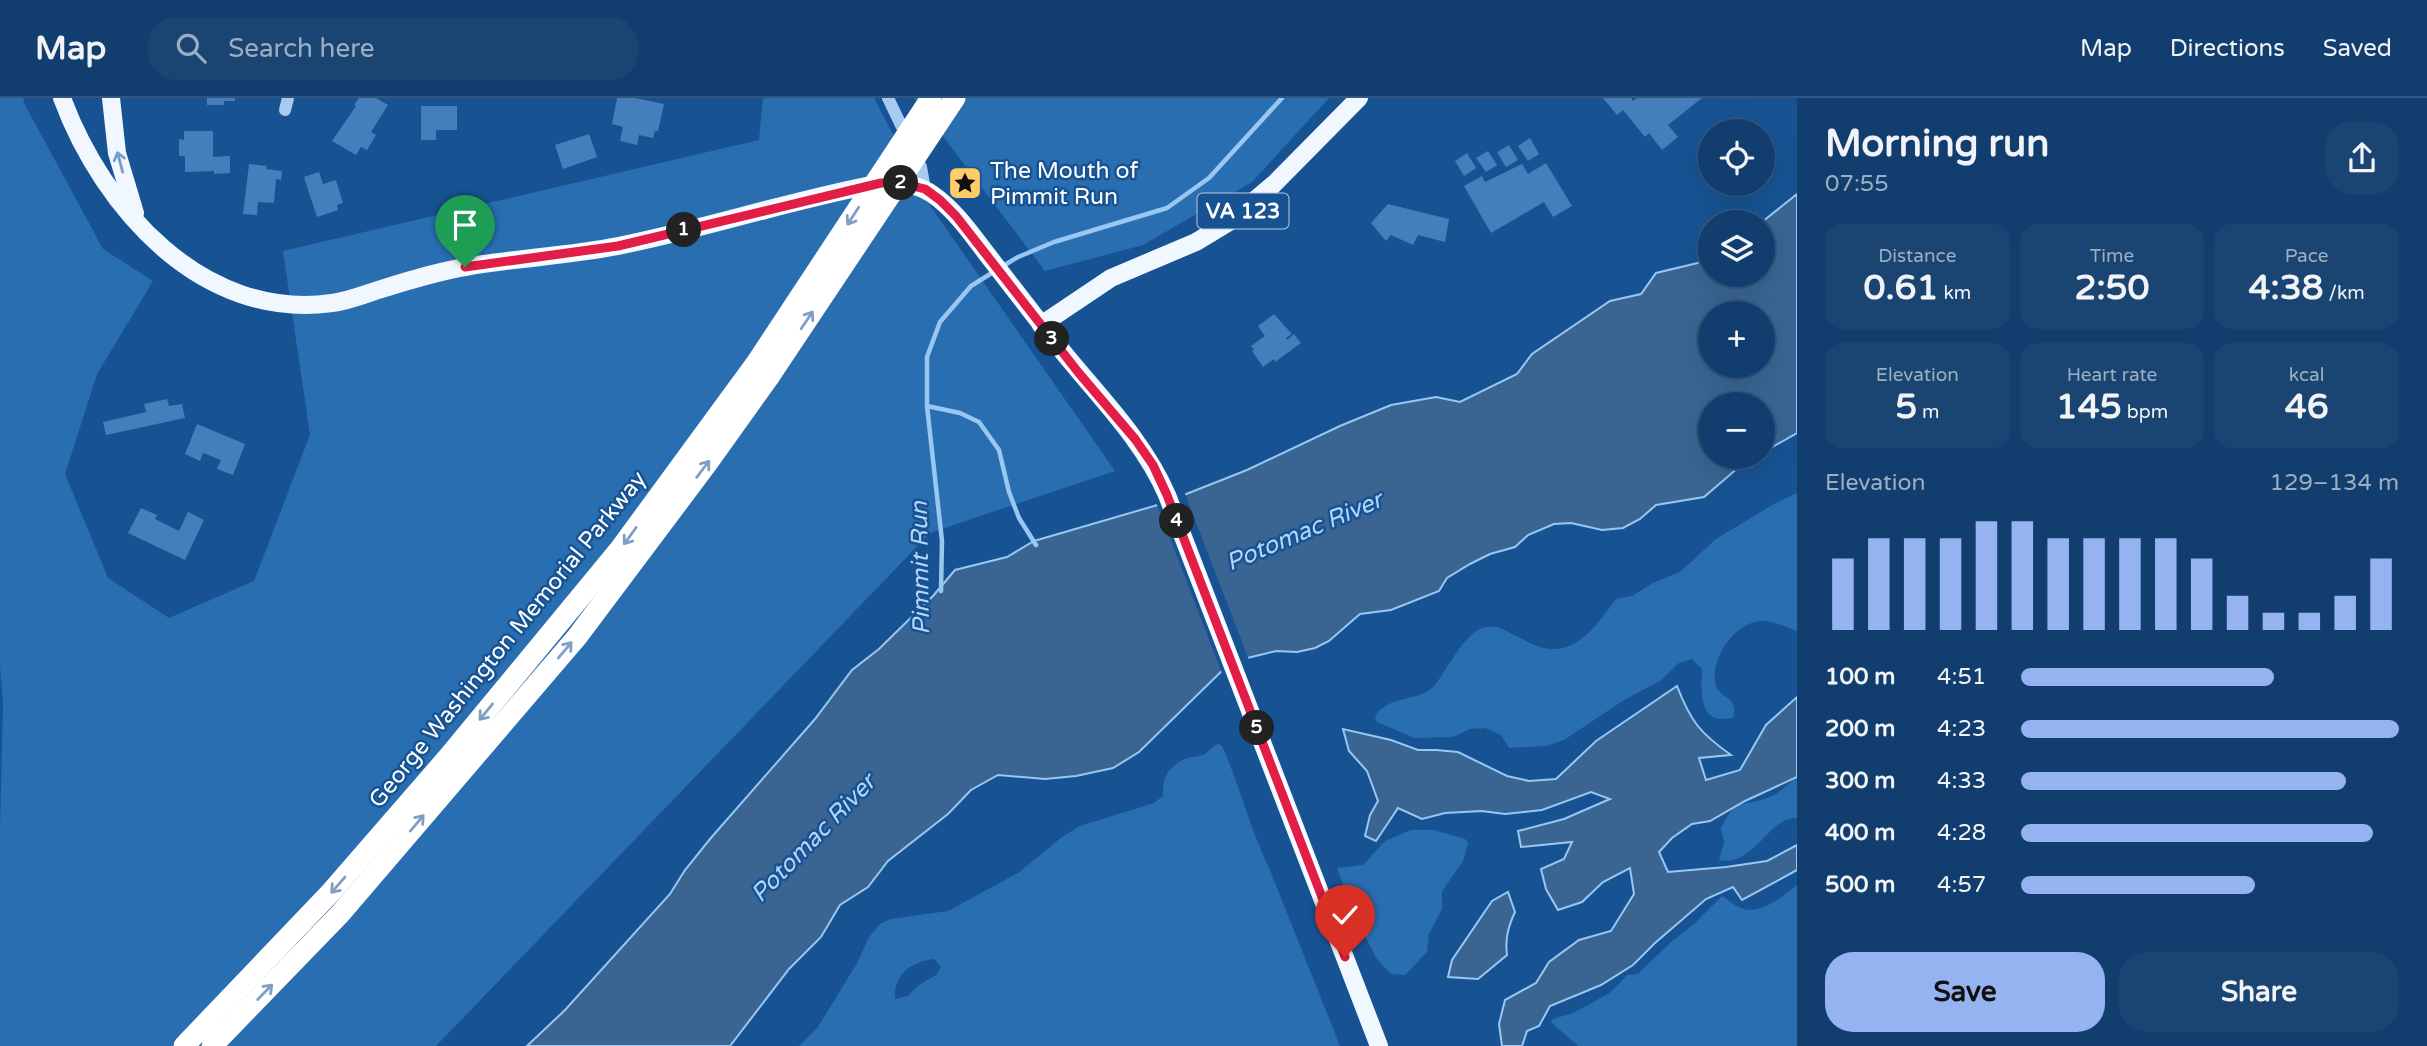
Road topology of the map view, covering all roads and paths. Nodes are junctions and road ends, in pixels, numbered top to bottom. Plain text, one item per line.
1 (62, 98) edge
2 (111, 98) edge
3 (888, 98) edge
4 (931, 98) edge
5 (955, 98) edge
6 (1359, 98) edge
7 (925, 189) junction
8 (138, 223) junction
9 (1041, 325) junction
10 (763, 369) junction
11 (211, 1037) edge
12 (184, 1046) edge
13 (1379, 1046) edge

1 - 8 main road
8 -> 2 main road
3 - 7 street
4 -> 10 highway, George Washington Memorial Parkway, bridge
10 -> 5 highway, George Washington Memorial Parkway, bridge
6 - 9 main road, VA 123
7 - 8 main road
7 - 9 main road
9 - 13 main road
10 - 11 highway, George Washington Memorial Parkway
11 - 12 highway, George Washington Memorial Parkway

